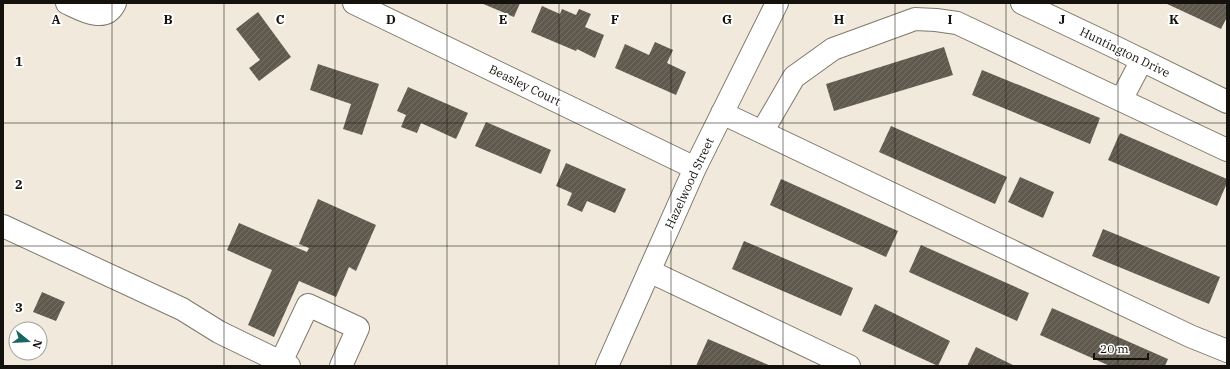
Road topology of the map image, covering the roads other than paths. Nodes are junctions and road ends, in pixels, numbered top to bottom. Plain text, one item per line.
1 (66, 3) edge
2 (115, 3) edge
3 (354, 3) edge
4 (777, 3) edge
5 (1022, 3) edge
6 (1142, 60) junction
7 (1121, 100) junction
8 (1227, 102) edge
9 (722, 113) junction
10 (762, 132) junction
11 (1227, 150) edge
12 (695, 168) junction
13 (3, 226) edge
14 (649, 271) junction
15 (1227, 351) edge
16 (285, 364) edge
17 (341, 366) edge
18 (607, 366) edge
19 (849, 366) edge

1 - 2 street
3 - 12 street, Beasley Court
4 - 9 street, Hazelwood Street
5 - 6 street, Huntington Drive
6 - 7 street
6 - 8 street, Huntington Drive
7 - 10 street
7 - 11 street
9 - 10 street
9 - 12 street, Hazelwood Street
10 - 15 street
12 - 14 street, Hazelwood Street
13 - 16 street
14 - 18 street, Hazelwood Street
14 - 19 street
16 - 17 street

